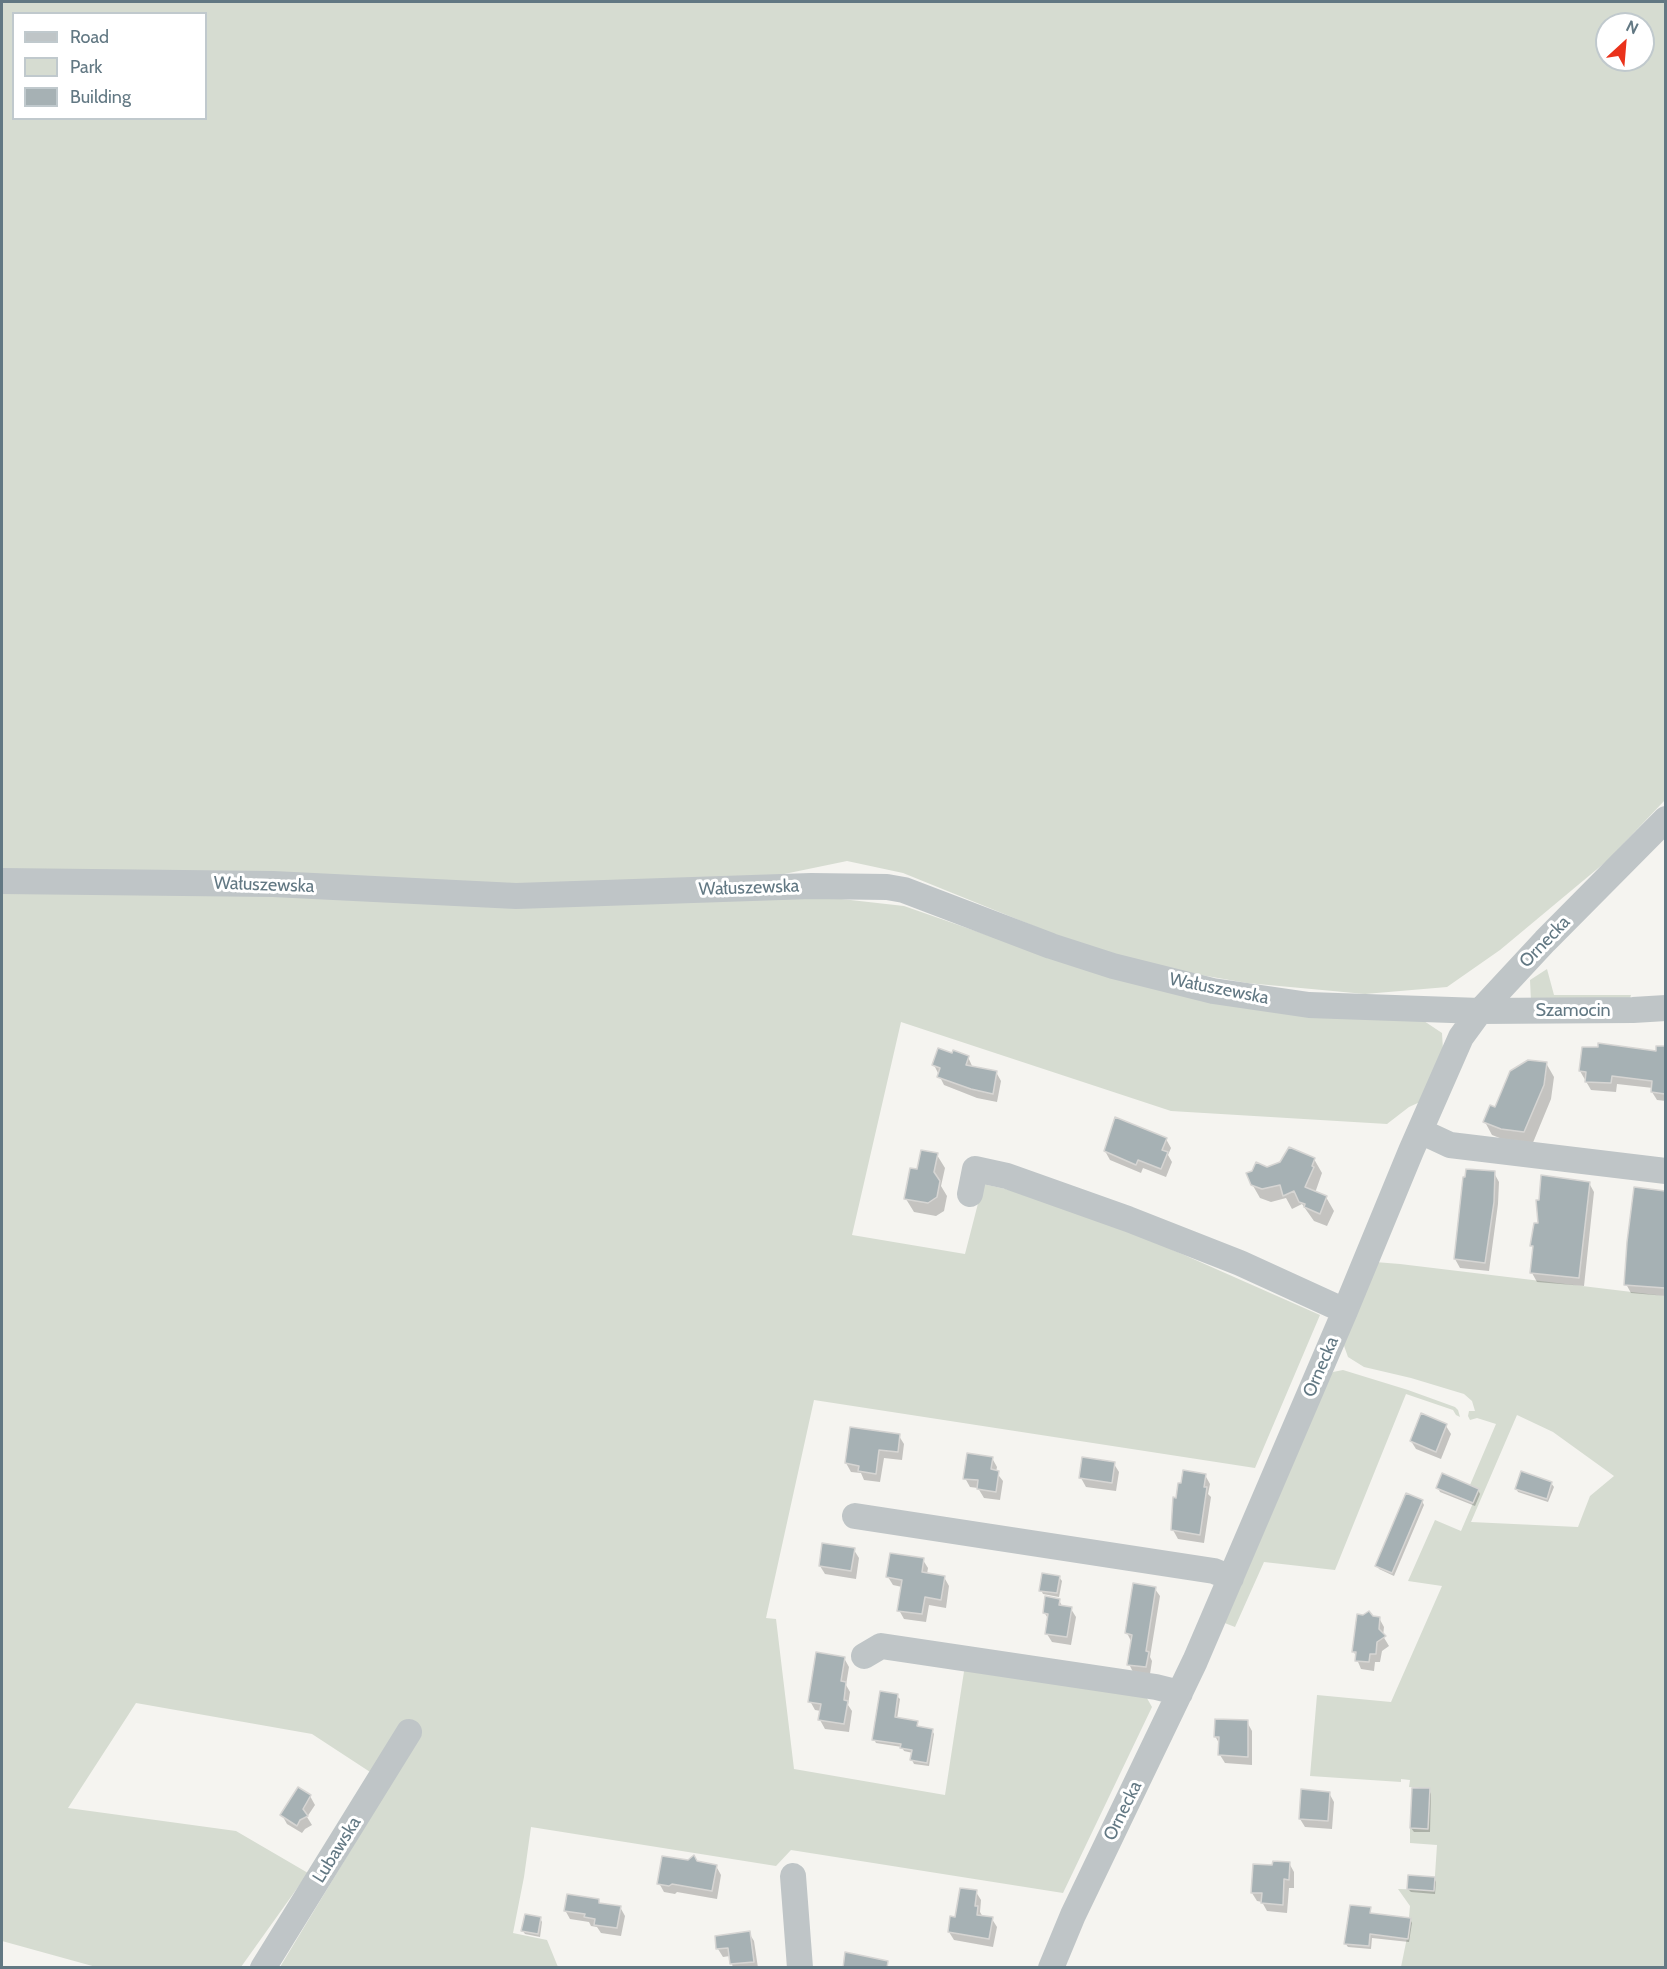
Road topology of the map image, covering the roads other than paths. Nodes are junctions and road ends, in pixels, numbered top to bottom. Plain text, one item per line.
1 (1665, 819) edge
2 (2, 881) edge
3 (1665, 1008) edge
4 (1480, 1011) junction
5 (1420, 1131) junction
6 (1665, 1171) edge
7 (970, 1194) dead end
8 (1345, 1311) junction
9 (855, 1516) dead end
10 (1230, 1578) junction
11 (864, 1656) dead end
12 (1180, 1692) junction
13 (410, 1732) dead end
14 (793, 1876) dead end
15 (263, 1968) edge
16 (800, 1968) edge
17 (1051, 1968) edge

1 - 4 street, Ornecka
2 - 4 street, Wałuszewska
3 - 4 street, Szamocin
4 - 5 street, Ornecka
5 - 6 street
5 - 8 street, Ornecka
7 - 8 street
8 - 10 street, Ornecka
9 - 10 street
10 - 12 street, Ornecka
11 - 12 street
12 - 17 street, Ornecka
13 - 15 street, Lubawska
14 - 16 street

